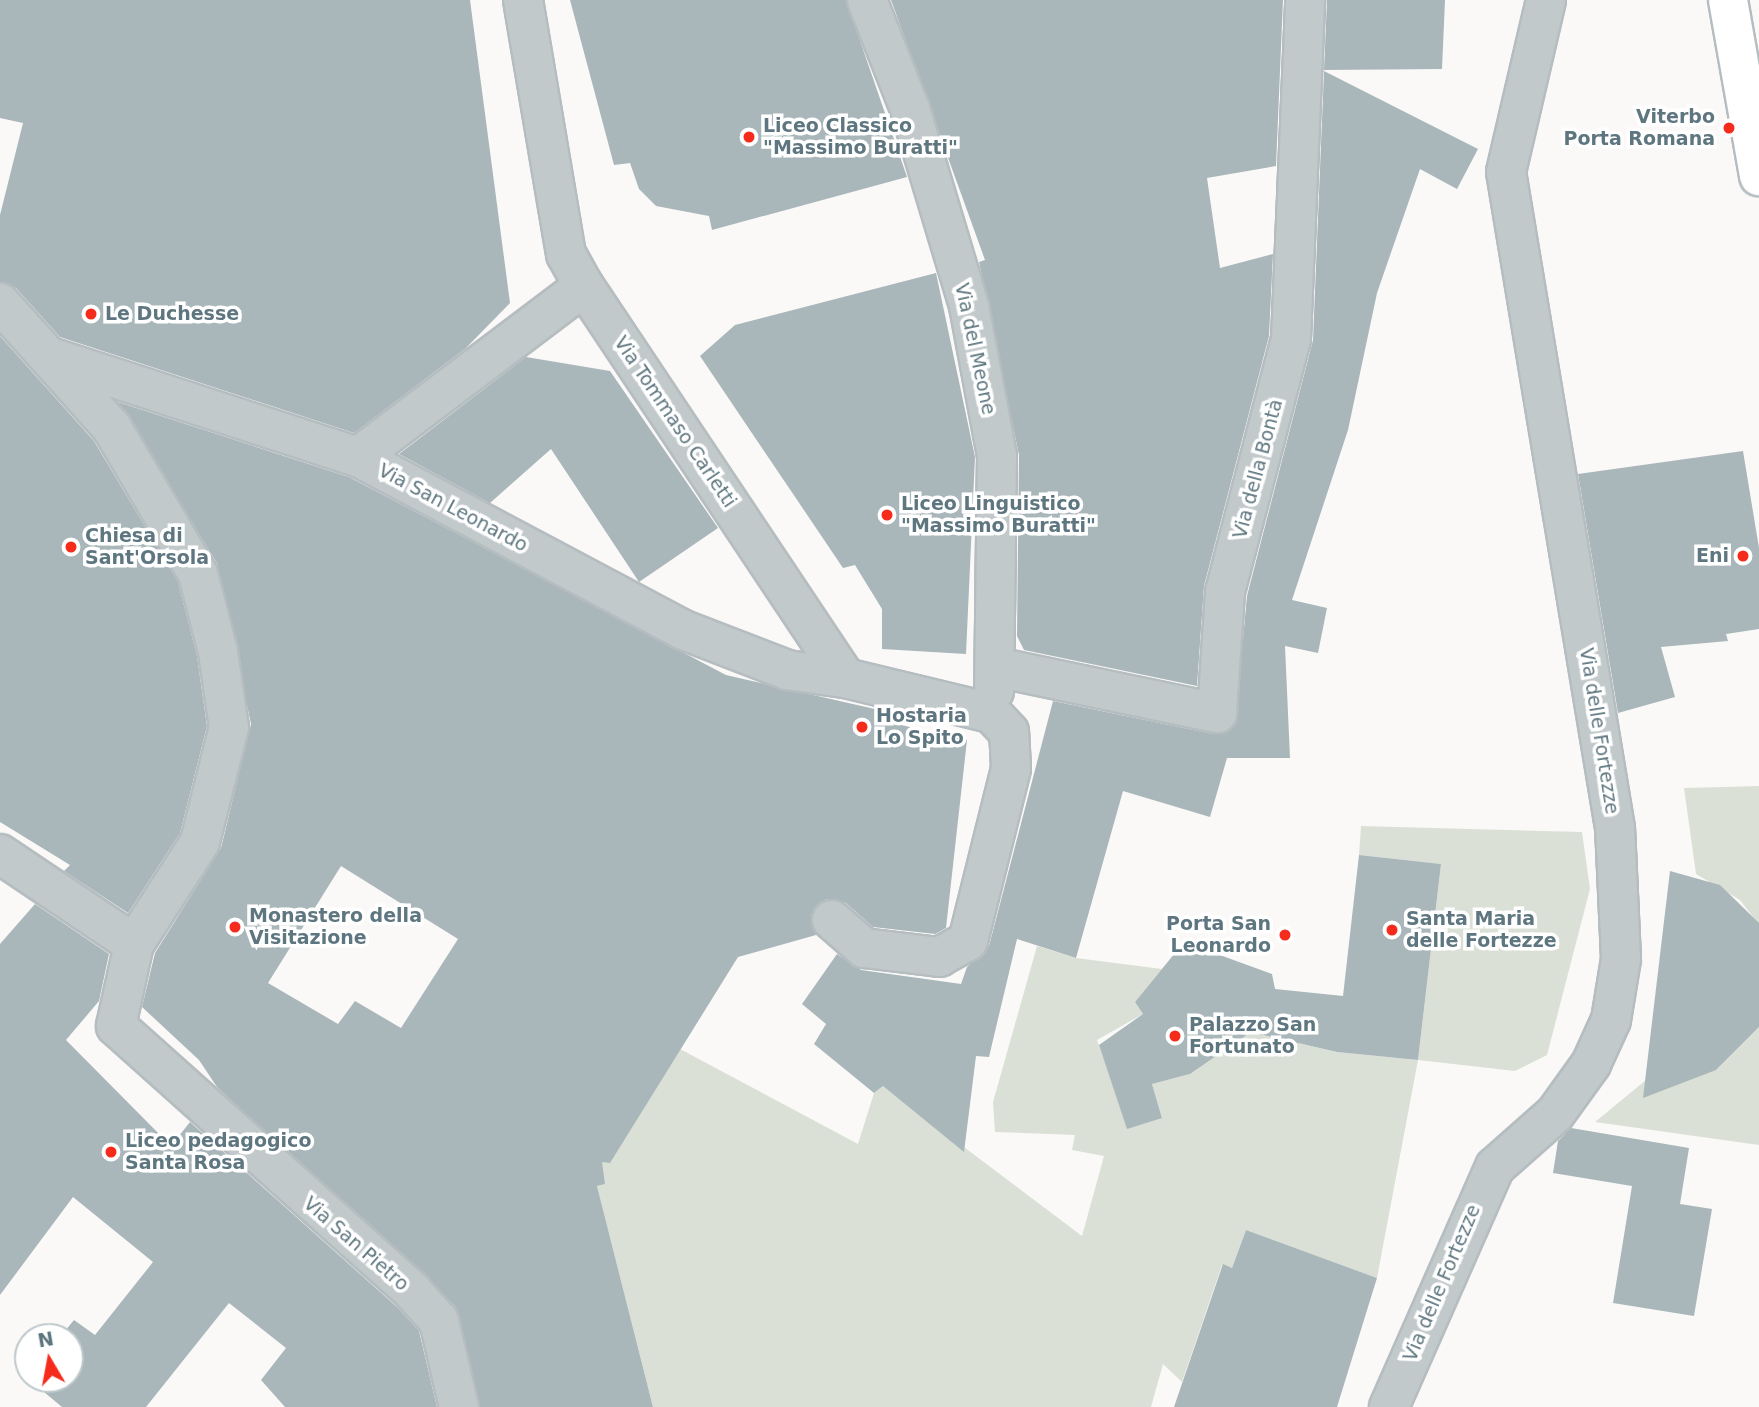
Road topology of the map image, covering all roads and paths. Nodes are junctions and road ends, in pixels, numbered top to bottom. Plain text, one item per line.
1 (523, 0) edge
2 (867, 0) edge
3 (1305, 0) edge
4 (1546, 0) edge
5 (1728, 0) edge
6 (1759, 176) edge
7 (584, 286) junction
8 (0, 303) edge
9 (52, 358) junction
10 (358, 457) junction
11 (996, 667) junction
12 (845, 678) junction
13 (991, 713) junction
14 (0, 854) edge
15 (832, 920) dead end
16 (134, 944) junction
17 (459, 1407) edge
18 (1389, 1407) edge

1 - 7 street, Via Tommaso Carletti
2 - 11 street, Via del Meone
3 - 11 street, Via della Bontà
4 - 18 street, Via delle Fortezze
5 - 6 main road
7 - 10 street
7 - 12 street, Via Tommaso Carletti
8 - 9 street, Via San Pietro
9 - 10 street, Via San Leonardo
9 - 16 street, Via San Pietro
10 - 12 street, Via San Leonardo
11 - 13 street, Via del Meone
12 - 13 street
13 - 15 street
14 - 16 street
16 - 17 street, Via San Pietro

